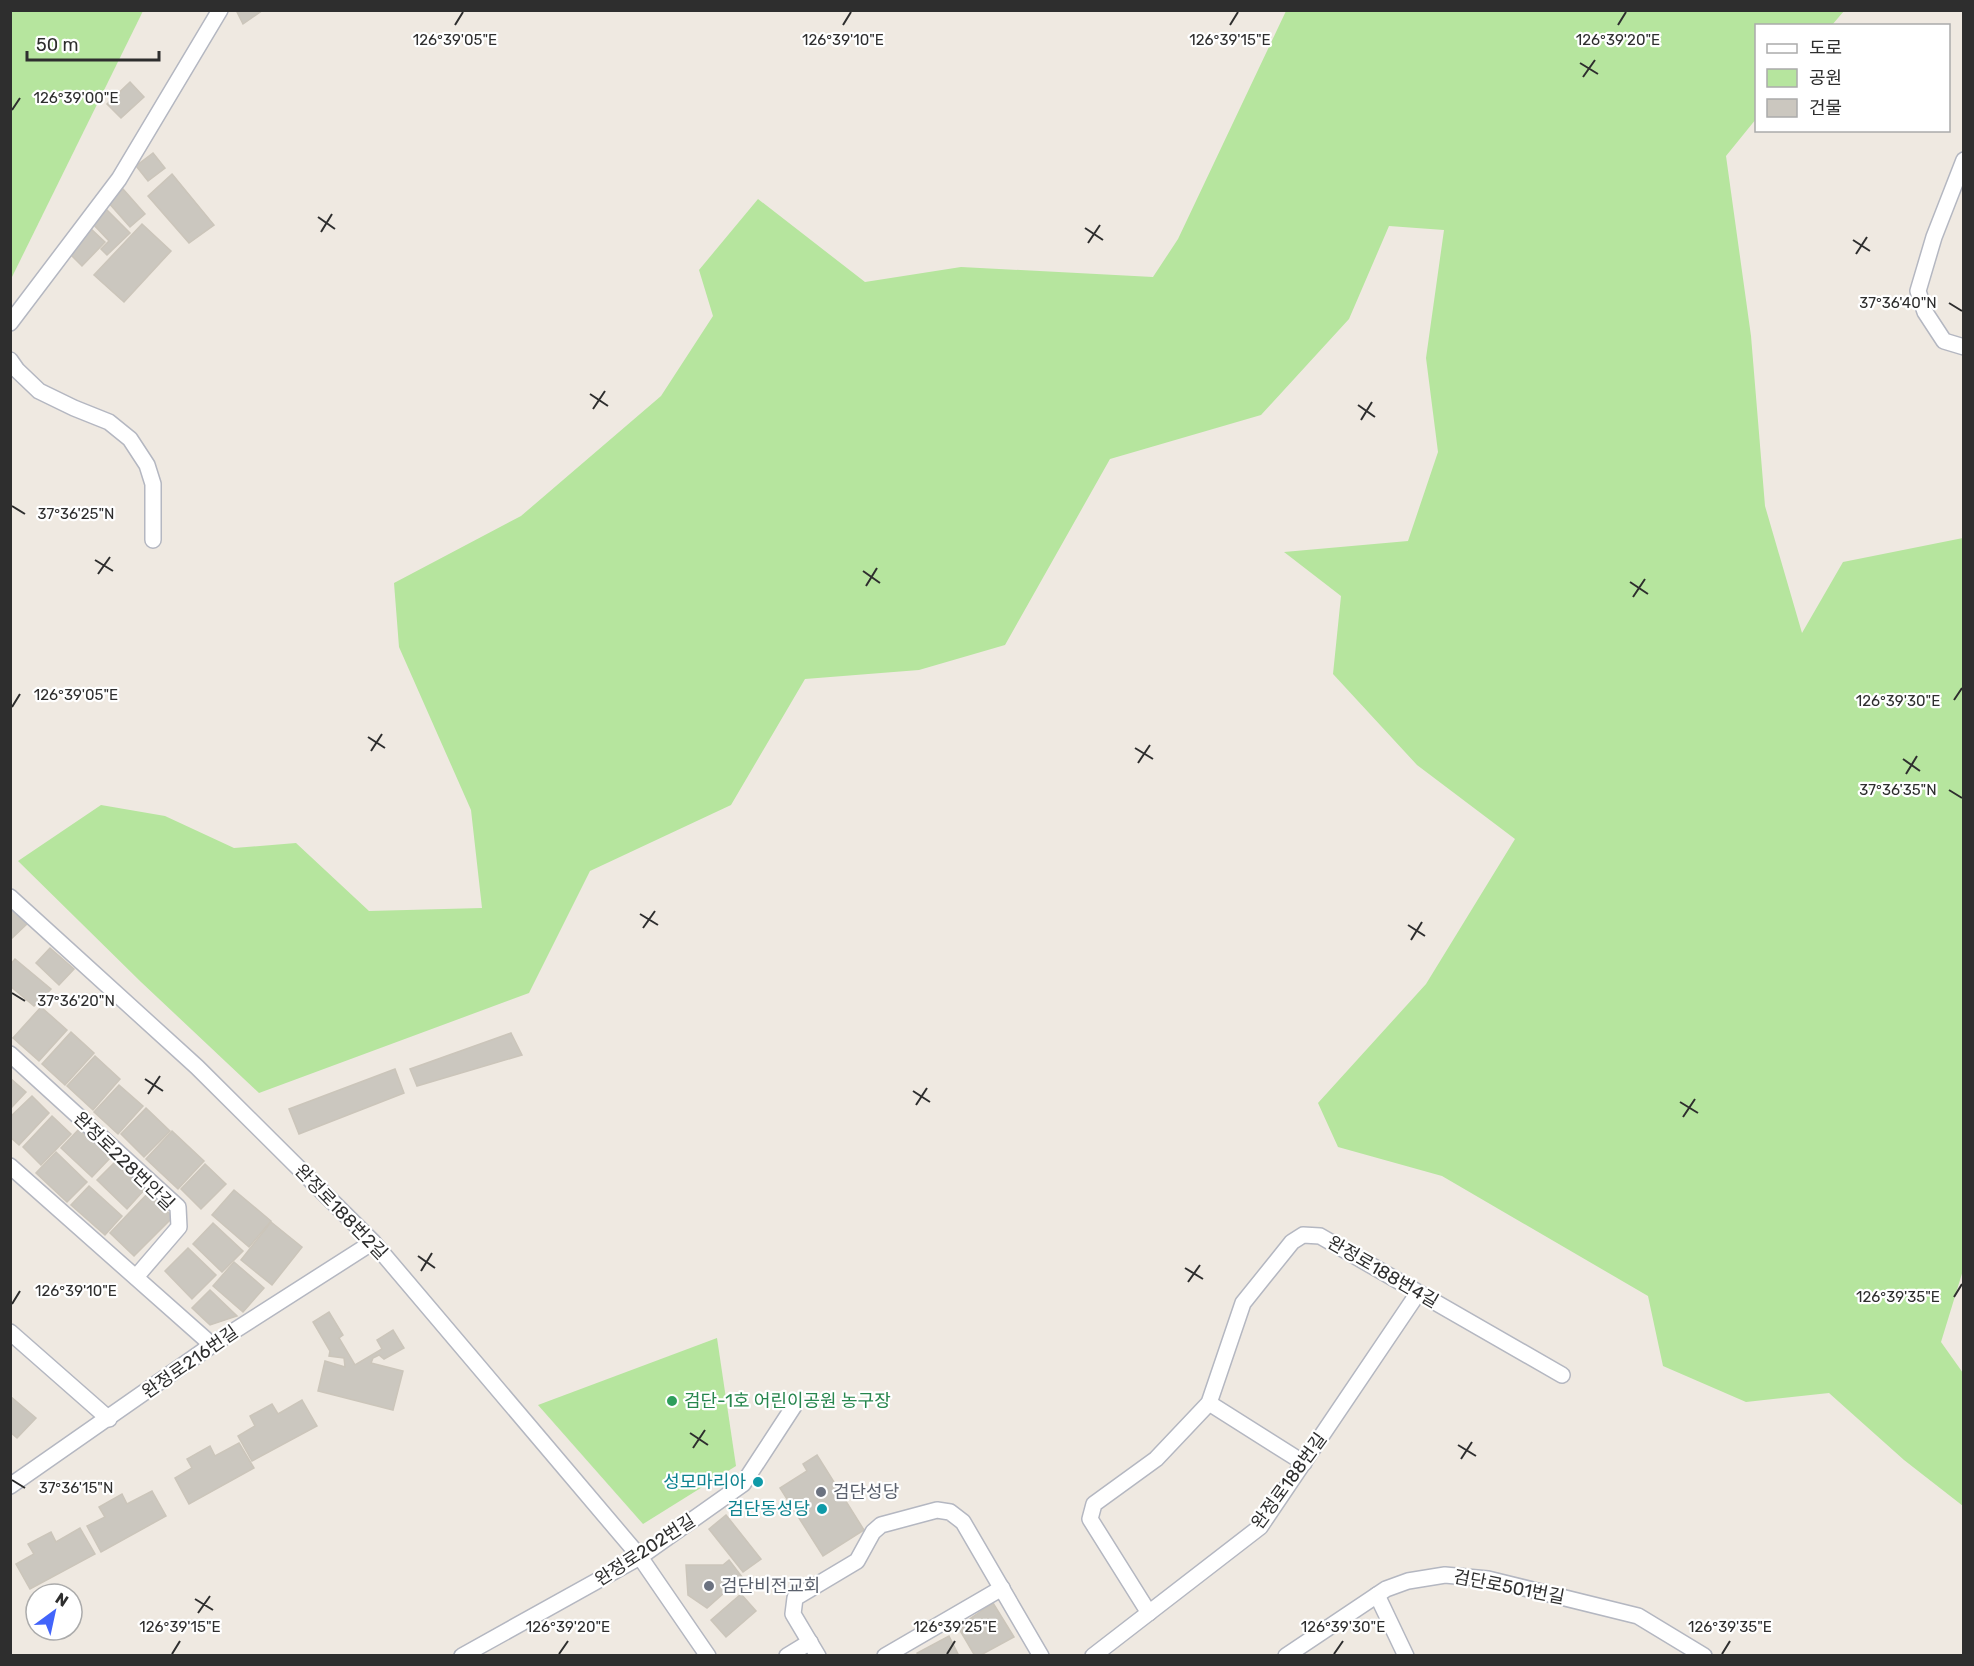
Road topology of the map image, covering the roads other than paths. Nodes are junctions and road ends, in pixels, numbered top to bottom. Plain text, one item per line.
1 (220, 10) edge
2 (1964, 160) edge
3 (10, 323) edge
4 (1964, 346) edge
5 (10, 360) edge
6 (153, 540) dead end
7 (10, 897) edge
8 (10, 1054) edge
9 (10, 1166) edge
10 (373, 1242) junction
11 (136, 1277) junction
12 (1419, 1293) junction
13 (10, 1332) edge
14 (212, 1345) junction
15 (1562, 1375) dead end
16 (1209, 1403) junction
17 (794, 1406) dead end
18 (109, 1419) junction
19 (1304, 1463) junction
20 (10, 1486) edge
21 (640, 1557) junction
22 (1002, 1588) junction
23 (1377, 1595) junction
24 (1149, 1613) junction
25 (814, 1649) edge
26 (462, 1656) edge
27 (708, 1656) edge
28 (787, 1656) edge
29 (885, 1656) edge
30 (1041, 1656) edge
31 (1093, 1656) edge
32 (1286, 1656) edge
33 (1406, 1656) edge
34 (1704, 1656) edge

1 - 3 street
2 - 4 street
5 - 6 street
7 - 10 street, 완정로188번2길
8 - 11 street, 완정로228번안길
9 - 11 street
10 - 14 street, 완정로216번길
10 - 21 street, 완정로188번2길
11 - 14 street
12 - 15 street, 완정로188번4길
12 - 16 street, 완정로188번4길
12 - 19 street, 완정로188번길
13 - 18 street
14 - 18 street, 완정로216번길
16 - 19 street
16 - 24 street, 완정로188번4길
17 - 21 street, 완정로202번길
18 - 20 street, 완정로216번길
19 - 24 street, 완정로188번길
21 - 26 street, 완정로202번길
21 - 27 street
22 - 25 street
22 - 29 street
22 - 30 street
23 - 32 street, 검단로501번길
23 - 33 street
23 - 34 street, 검단로501번길
24 - 31 street, 완정로188번길
25 - 28 street

